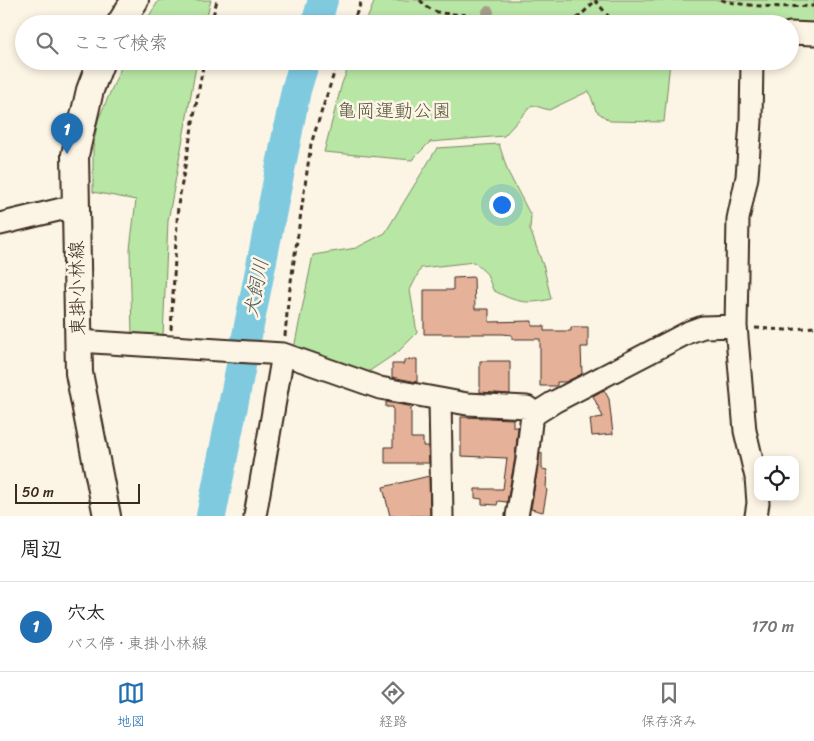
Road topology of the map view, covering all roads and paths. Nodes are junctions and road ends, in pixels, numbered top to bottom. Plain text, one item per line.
1 (135, 0) edge
2 (217, 0) edge
3 (362, 0) edge
4 (420, 0) edge
5 (722, 0) edge
6 (595, 1) edge
7 (814, 6) edge
8 (126, 15) edge
9 (213, 15) edge
10 (356, 15) edge
11 (455, 15) edge
12 (580, 15) edge
13 (608, 15) edge
14 (799, 33) edge
15 (814, 34) edge
16 (98, 70) edge
17 (202, 70) edge
18 (335, 70) edge
19 (752, 70) edge
20 (76, 208) junction
21 (0, 224) edge
22 (736, 326) junction
23 (814, 327) edge
24 (78, 341) junction
25 (175, 347) junction
26 (276, 353) junction
27 (440, 399) junction
28 (535, 414) junction
29 (107, 516) edge
30 (255, 516) edge
31 (442, 516) edge
32 (517, 516) edge
33 (756, 516) edge

1 - 8 main road
2 - 9 path
3 - 10 path
4 - 11 path
5 - 7 path
6 - 12 path
6 - 13 path
14 - 15 street
16 - 20 main road, 東掛小林線
17 - 25 path
18 - 26 path
19 - 22 street
20 - 21 street
20 - 24 main road, 東掛小林線
22 - 23 path
22 - 28 street
22 - 33 street
24 - 25 street
24 - 29 main road, 東掛小林線
25 - 26 street
26 - 27 street
26 - 30 street
27 - 28 street
27 - 31 street
28 - 32 street

